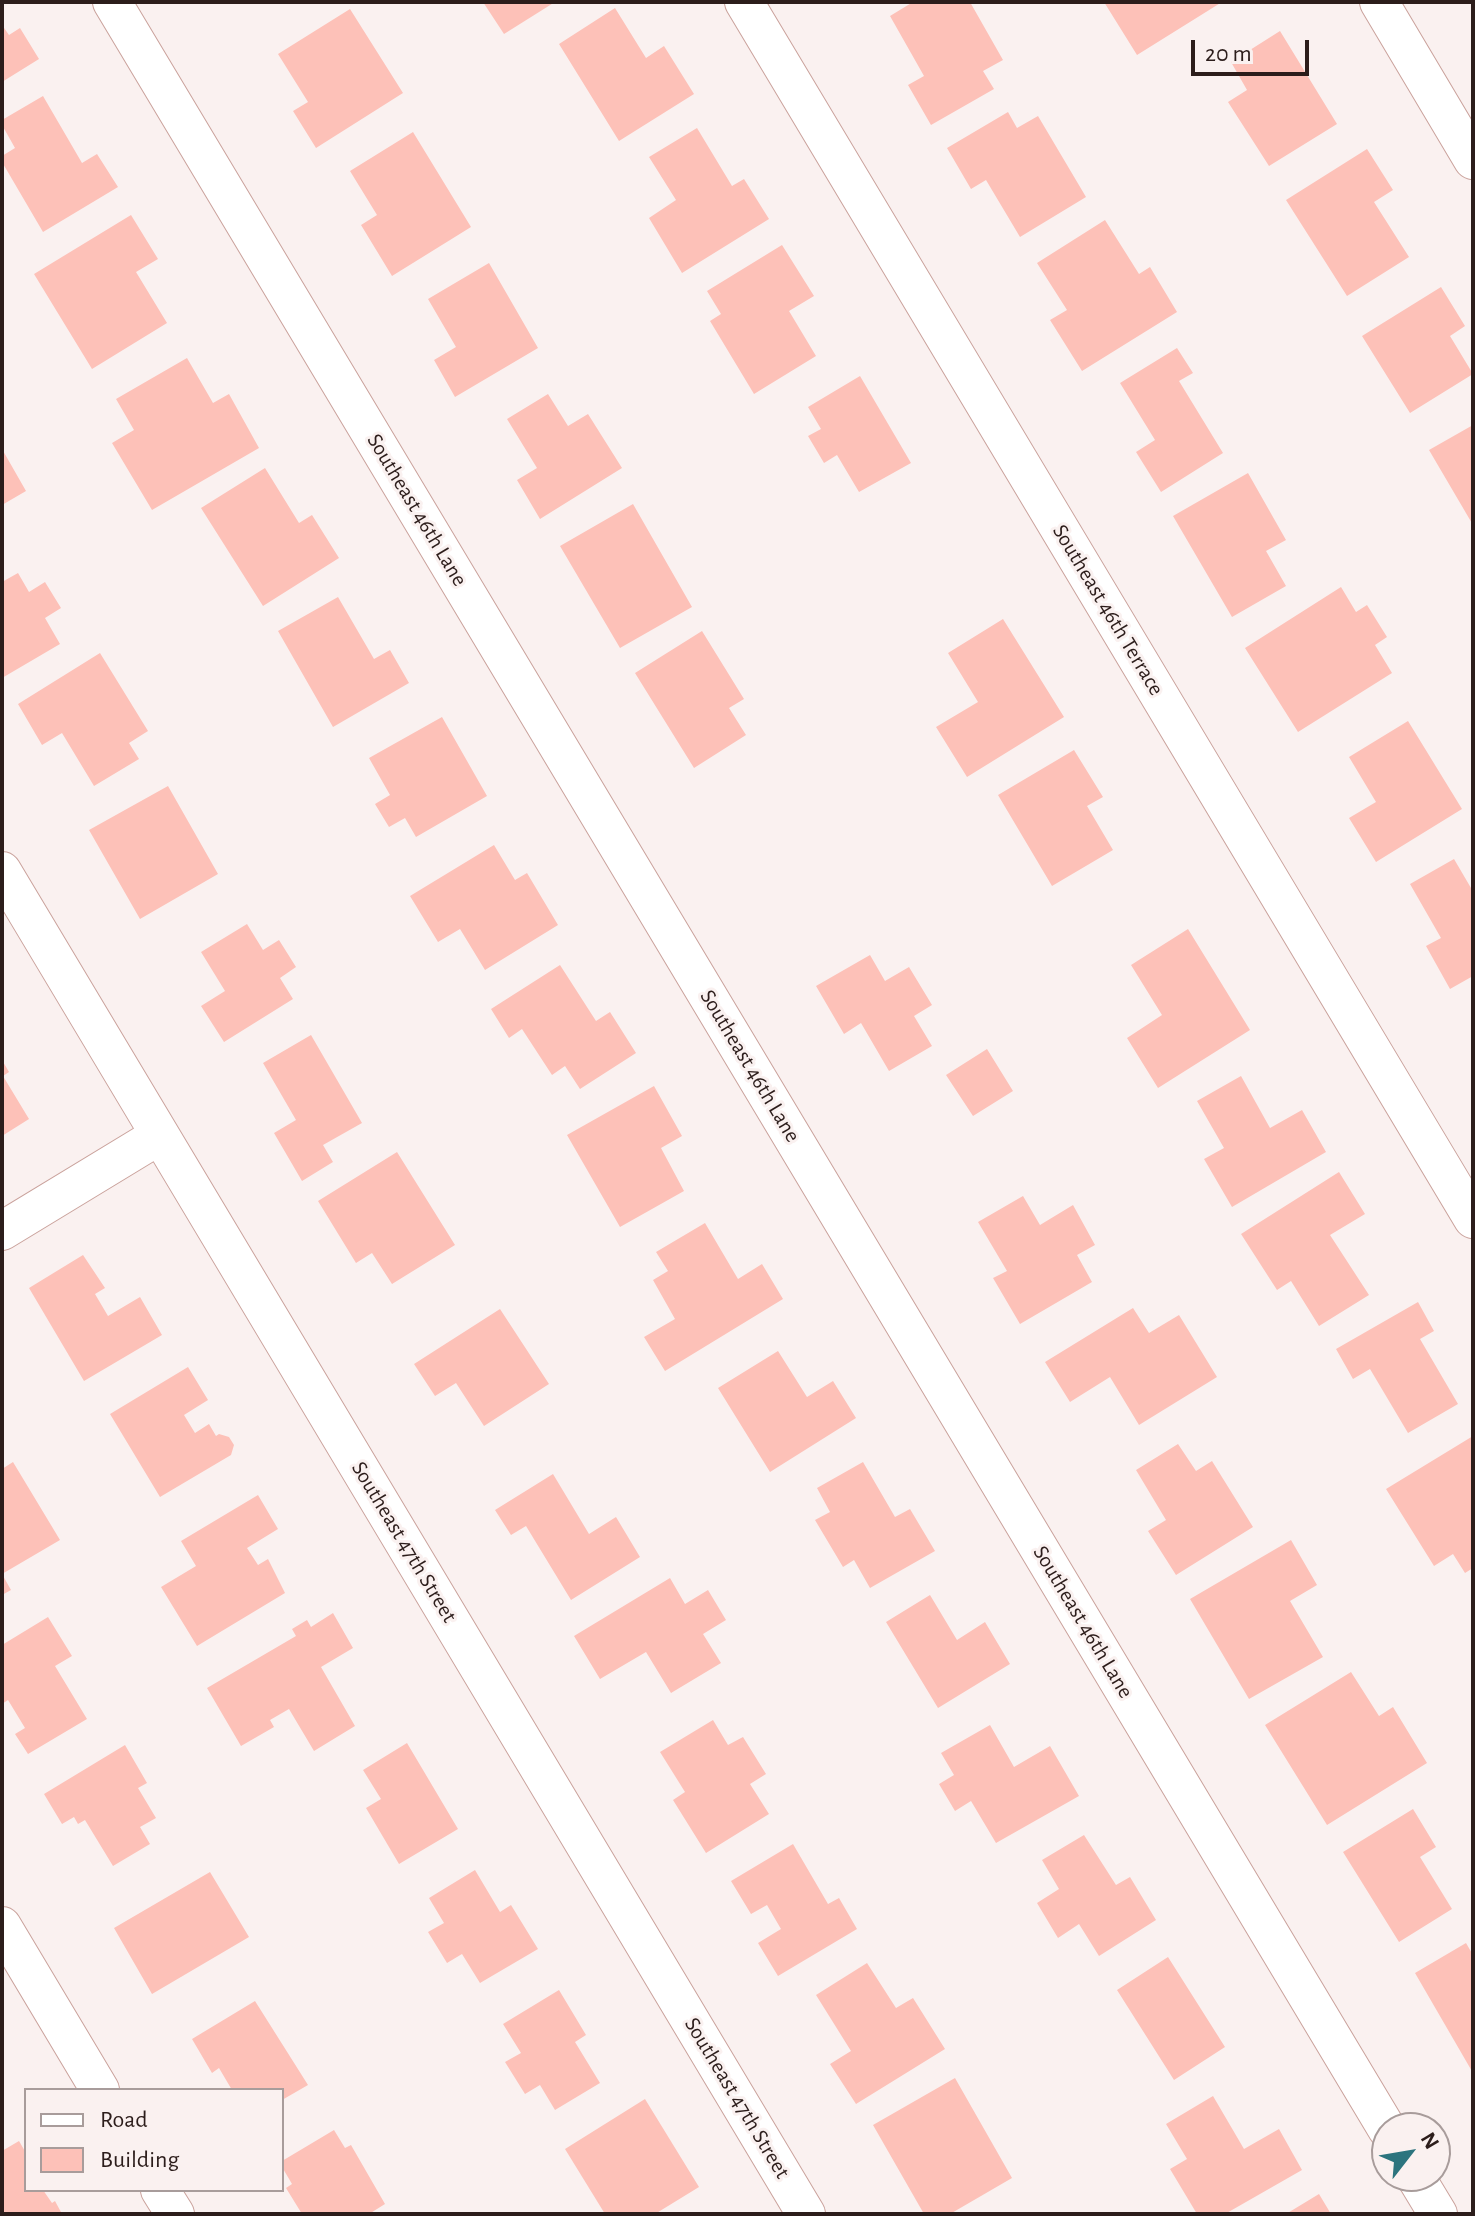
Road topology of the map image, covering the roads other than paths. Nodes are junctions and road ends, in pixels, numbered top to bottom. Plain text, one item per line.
1 (112, 2) edge
2 (744, 2) edge
3 (1379, 2) edge
4 (1473, 160) edge
5 (2, 871) edge
6 (160, 1135) junction
7 (1473, 1219) edge
8 (2, 1231) edge
9 (2, 1926) edge
10 (99, 2088) edge
11 (1377, 2112) edge
12 (161, 2192) edge
13 (1425, 2192) edge
14 (175, 2214) edge
15 (806, 2214) edge
16 (1438, 2214) edge

1 - 11 street, Southeast 46th Lane
2 - 7 street, Southeast 46th Terrace
3 - 4 street
5 - 6 street, Southeast 47th Street
6 - 8 street
6 - 15 street, Southeast 47th Street
9 - 10 street
12 - 14 street
13 - 16 street

